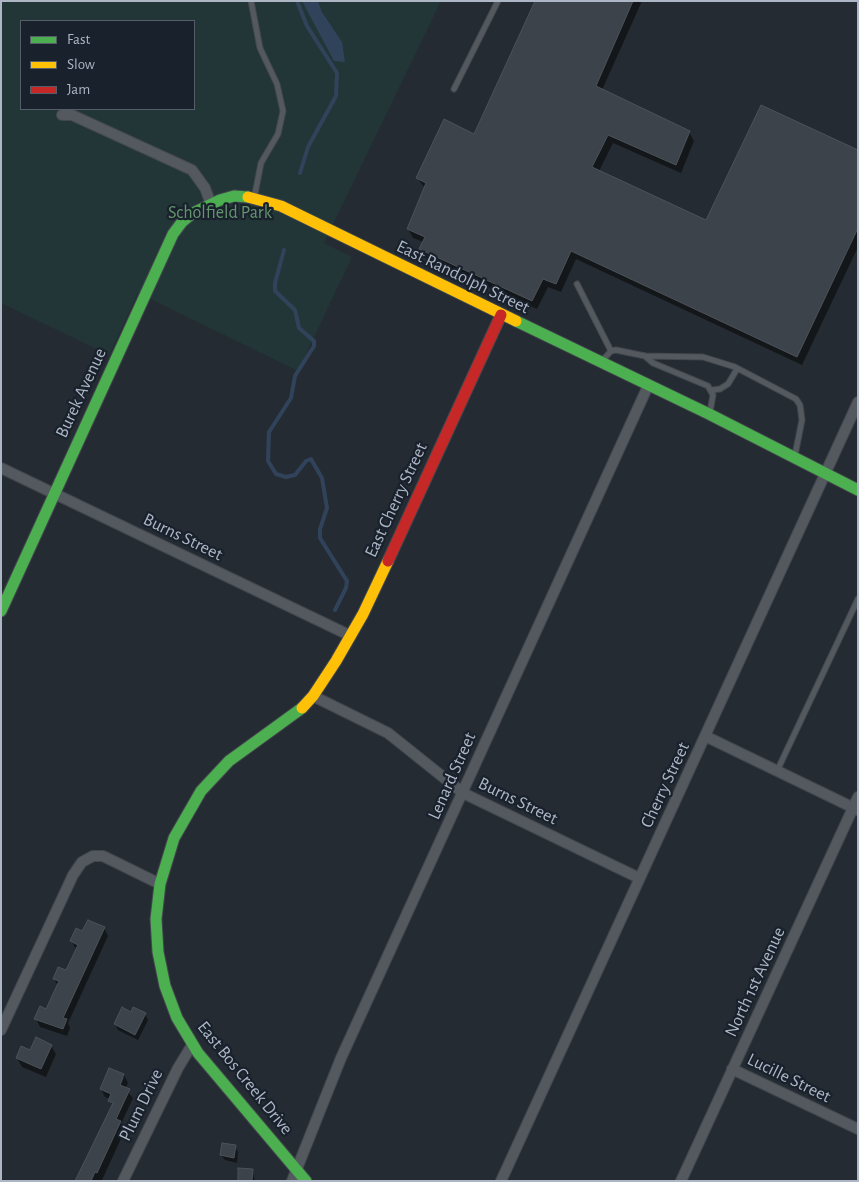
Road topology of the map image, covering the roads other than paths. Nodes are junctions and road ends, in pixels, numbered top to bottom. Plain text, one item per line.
1 (251, 1) edge
2 (498, 1) edge
3 (454, 89) dead end
4 (62, 115) dead end
5 (255, 197) junction
6 (211, 204) junction
7 (577, 284) dead end
8 (501, 315) junction
9 (611, 351) junction
10 (645, 356) junction
11 (600, 363) junction
12 (737, 369) junction
13 (648, 386) junction
14 (712, 390) junction
15 (858, 402) edge
16 (709, 414) junction
17 (794, 458) junction
18 (1, 468) edge
19 (825, 473) junction
20 (858, 490) edge
21 (55, 493) junction
22 (858, 599) edge
23 (1, 610) edge
24 (351, 636) junction
25 (313, 696) junction
26 (705, 736) junction
27 (777, 771) junction
28 (463, 793) junction
29 (858, 797) edge
30 (855, 809) edge
31 (639, 878) junction
32 (160, 884) junction
33 (1, 1030) edge
34 (192, 1045) junction
35 (732, 1069) junction
36 (858, 1129) edge
37 (296, 1170) junction
38 (123, 1181) edge
39 (292, 1181) edge
40 (306, 1181) edge
41 (501, 1181) edge
42 (681, 1181) edge

1 - 5 lane
2 - 3 lane
4 - 6 street
5 - 6 street, East Randolph Street
5 - 8 street, East Randolph Street
6 - 21 street, Burek Avenue
7 - 9 lane
8 - 11 street, East Randolph Street
8 - 24 street, East Cherry Street
9 - 10 lane
9 - 11 lane
10 - 12 lane
10 - 14 lane
11 - 13 street, East Randolph Street
12 - 14 lane
12 - 17 lane
13 - 16 street, East Randolph Street
13 - 28 street, Lenard Street
14 - 16 lane
15 - 19 street, Cherry Street
16 - 17 street, East Randolph Street
17 - 19 street, East Randolph Street
18 - 21 street, Burns Street
19 - 20 street, East Randolph Street
19 - 26 street, Cherry Street
21 - 23 street, Burek Avenue
21 - 24 street, Burns Street
22 - 27 lane
24 - 25 street, East Cherry Street
25 - 28 street, Burns Street
25 - 32 street, East Bos Creek Drive
26 - 27 street
26 - 31 street, Cherry Street
27 - 30 street
28 - 31 street, Burns Street
28 - 37 street, Lenard Street
29 - 30 street, North 1st Avenue
30 - 35 street, North 1st Avenue
31 - 41 street, Cherry Street
32 - 33 street
32 - 34 street, East Bos Creek Drive
34 - 37 street, East Bos Creek Drive
34 - 38 street, Plum Drive
35 - 36 street, Lucille Street
35 - 42 street, North 1st Avenue
37 - 39 street, Lenard Street
37 - 40 street, East Bos Creek Drive

